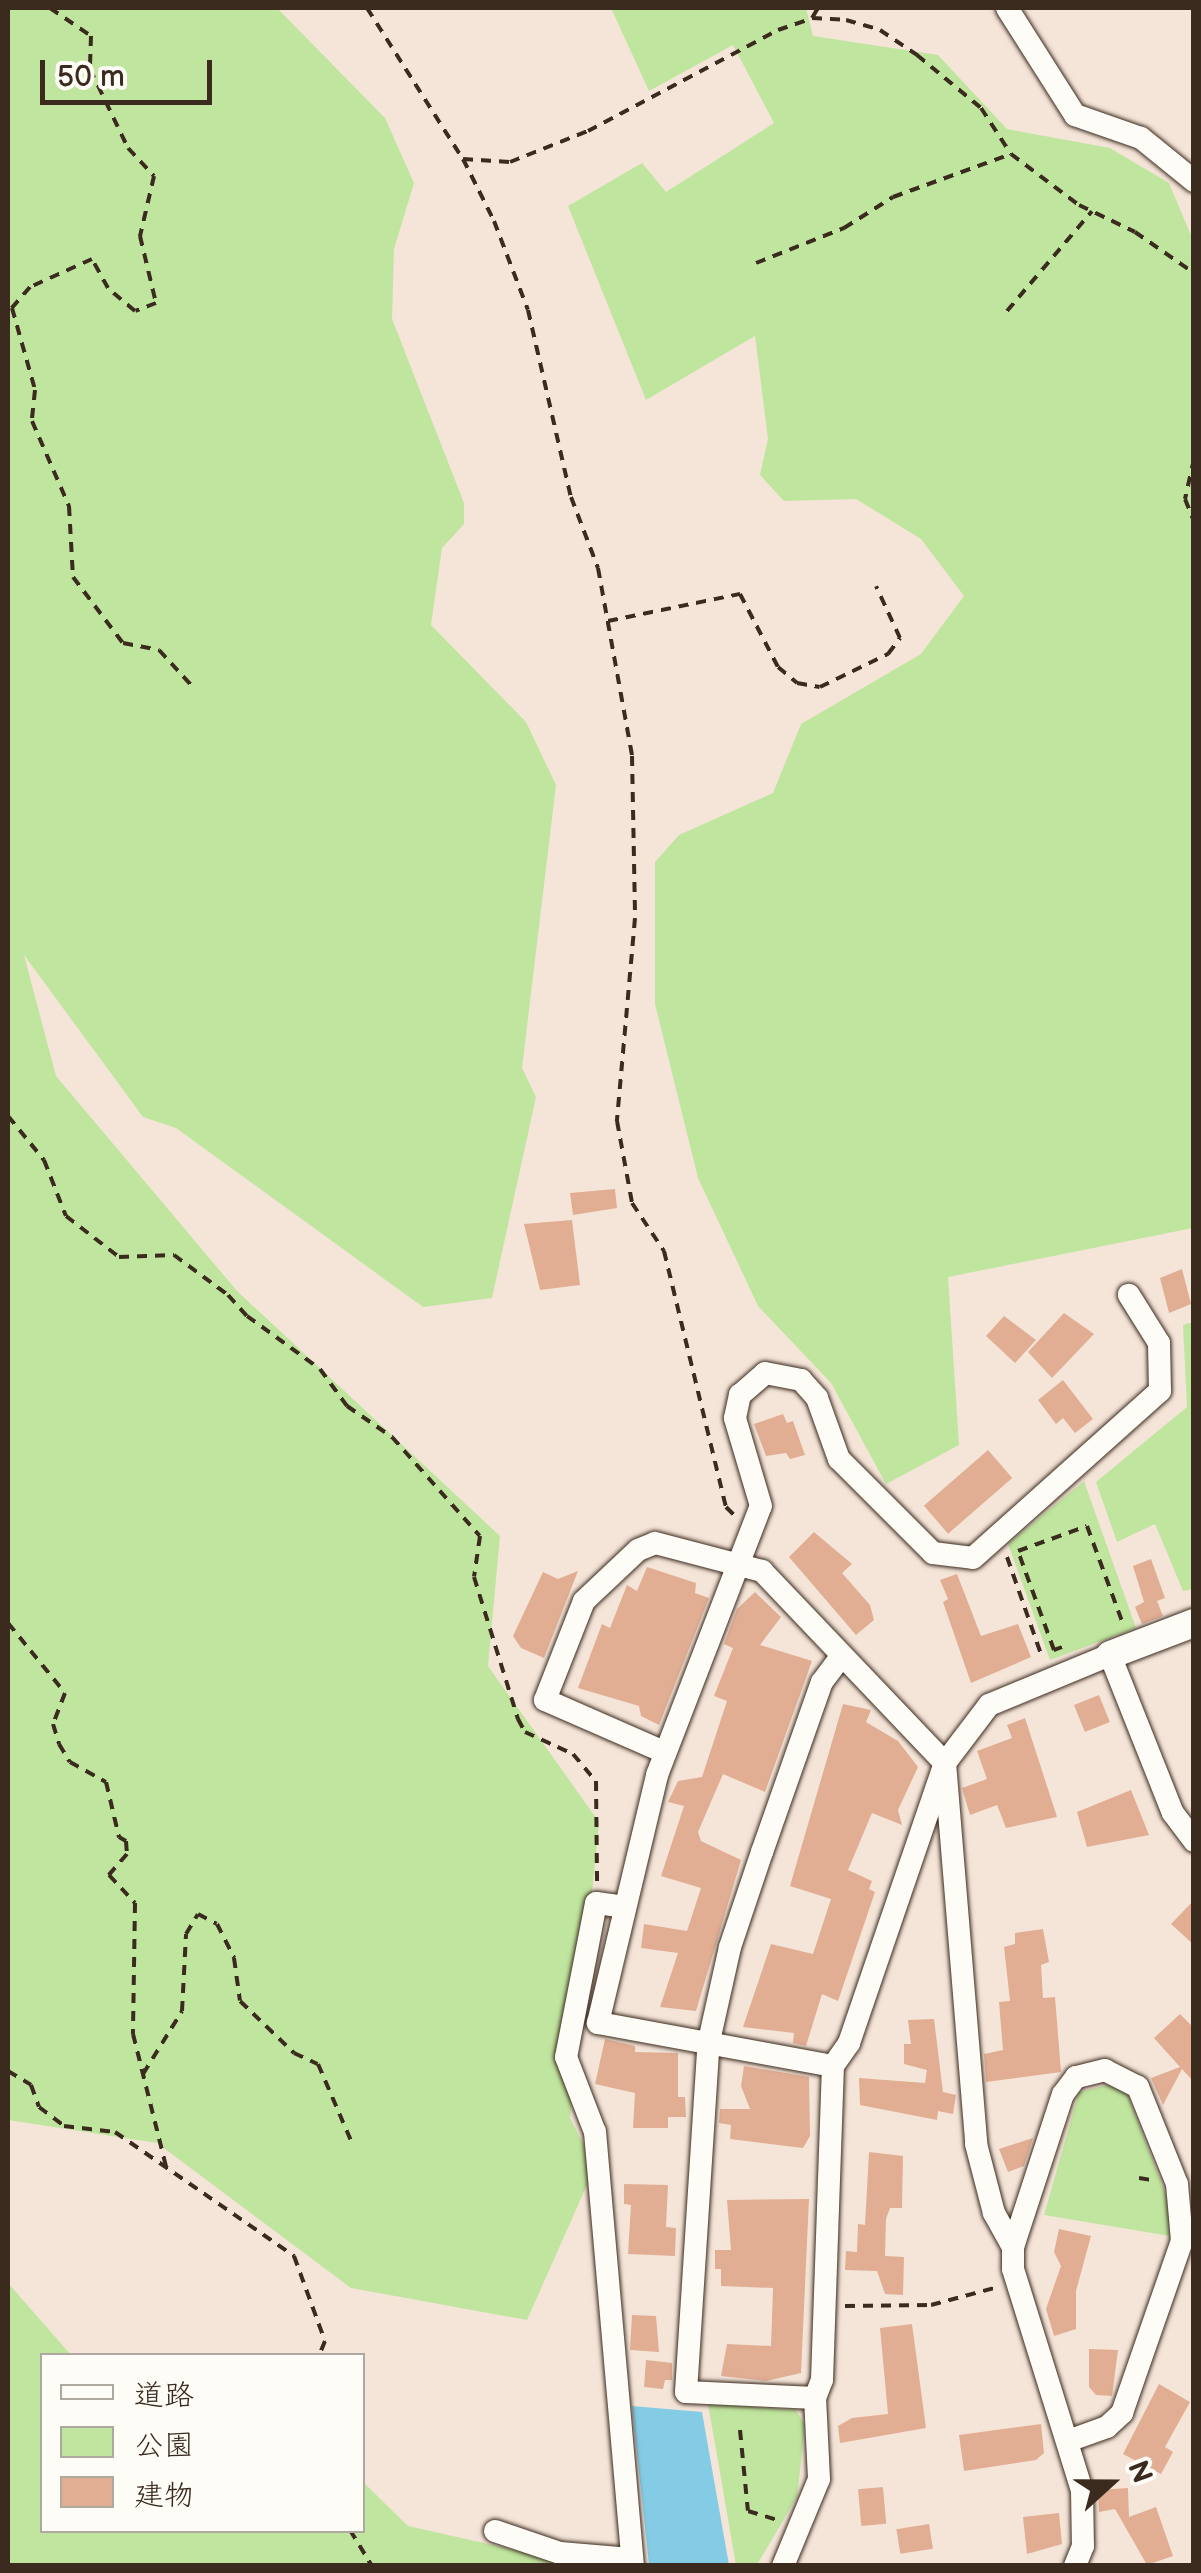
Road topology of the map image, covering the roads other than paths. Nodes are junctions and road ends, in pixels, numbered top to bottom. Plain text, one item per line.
1 (1007, 8) edge
2 (1194, 181) edge
3 (1129, 1295) dead end
4 (738, 1563) junction
5 (1194, 1622) edge
6 (1109, 1643) junction
7 (841, 1657) junction
8 (664, 1752) junction
9 (945, 1762) junction
10 (1194, 1842) edge
11 (625, 1907) junction
12 (708, 2041) junction
13 (833, 2066) junction
14 (1013, 2247) junction
15 (815, 2398) junction
16 (1068, 2441) junction
17 (495, 2530) dead end
18 (632, 2562) edge
19 (790, 2564) edge
20 (1075, 2566) edge

1 - 2 street
3 - 4 street
4 - 7 street
4 - 8 street
4 - 8 street
5 - 6 street
6 - 9 street
6 - 10 street
7 - 9 street
7 - 12 street
8 - 11 street
9 - 13 street
9 - 14 street
11 - 12 street
11 - 18 street
12 - 13 street
12 - 15 street
13 - 15 street
14 - 16 street
14 - 16 street
15 - 19 street
16 - 20 street
17 - 18 street

